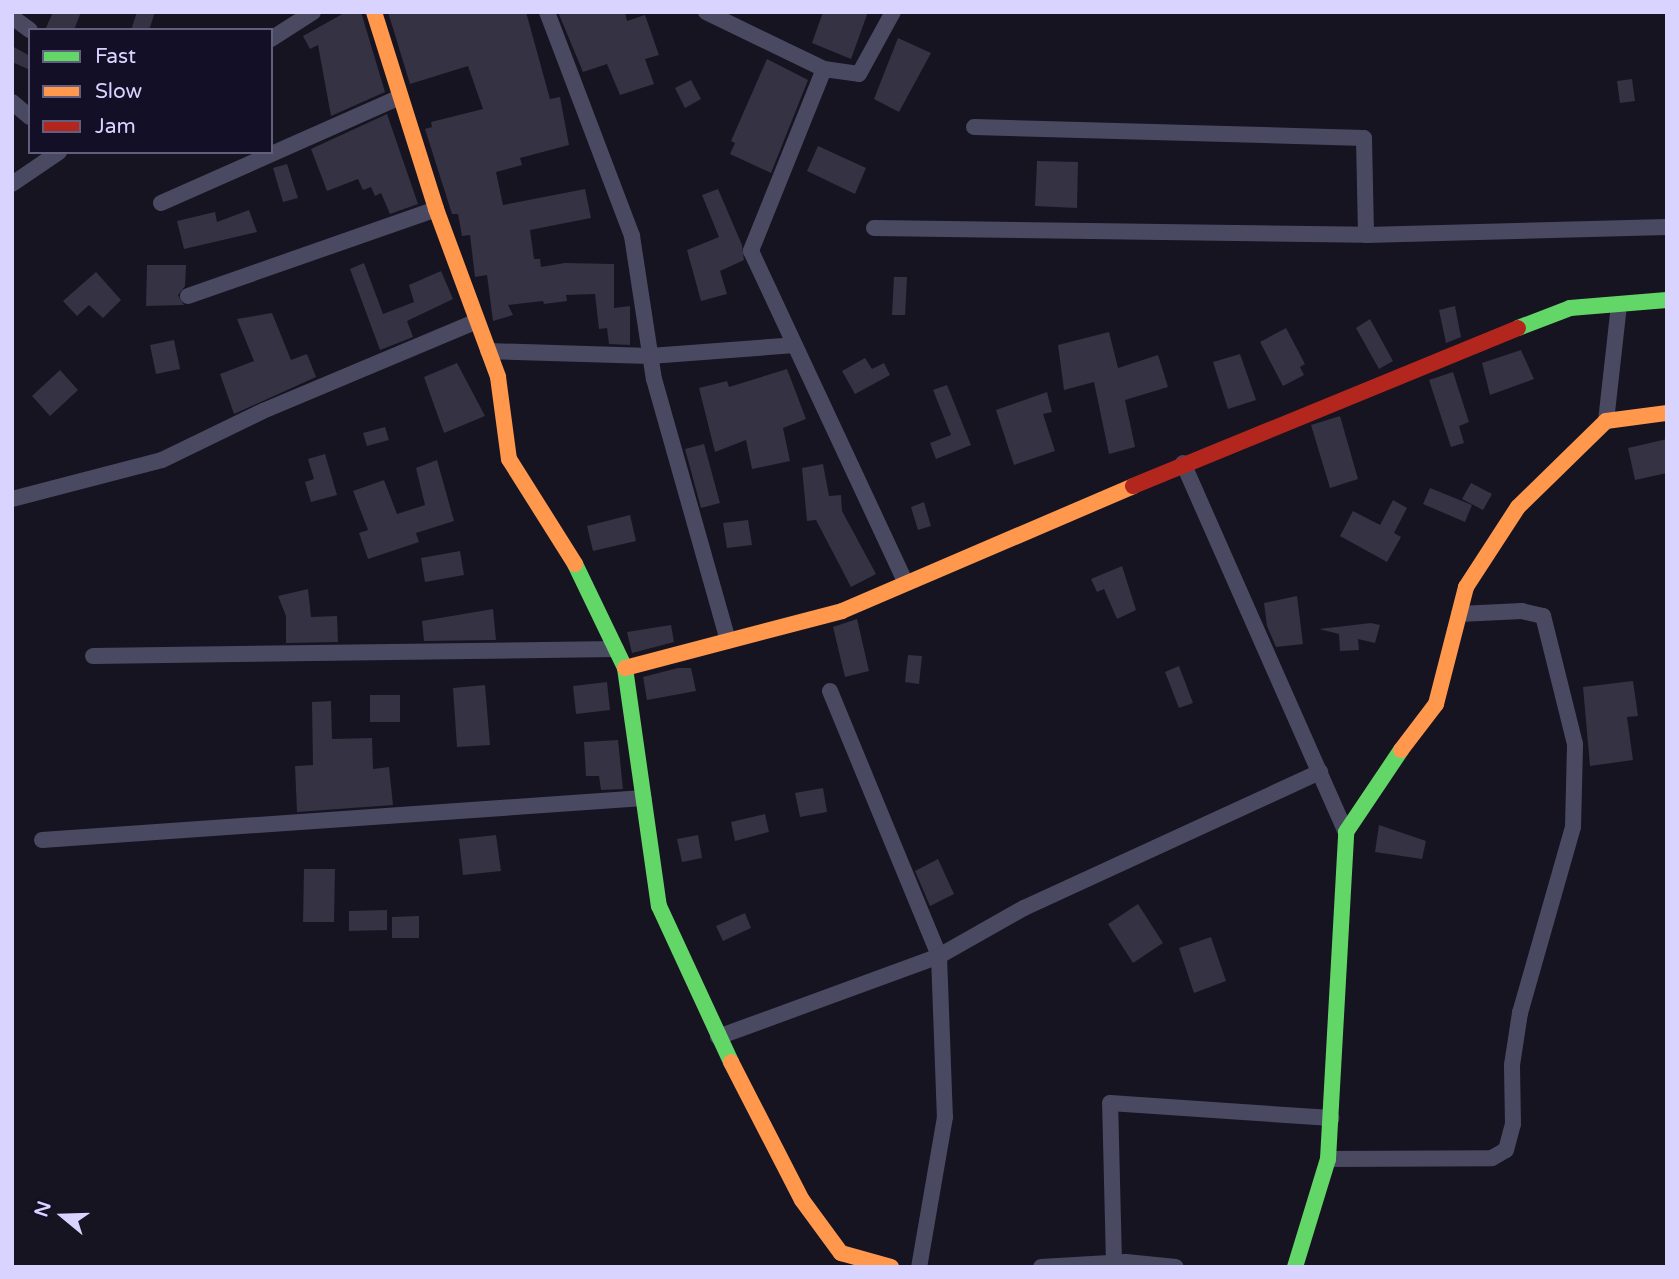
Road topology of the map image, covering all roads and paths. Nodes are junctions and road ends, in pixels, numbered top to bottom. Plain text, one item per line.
1 (313, 12) edge
2 (374, 12) edge
3 (548, 12) edge
4 (705, 12) edge
5 (893, 12) edge
6 (12, 17) edge
7 (28, 29) edge
8 (273, 38) edge
9 (824, 69) junction
10 (400, 97) junction
11 (12, 102) edge
12 (28, 115) edge
13 (974, 127) dead end
14 (55, 154) edge
15 (12, 184) edge
16 (162, 204) dead end
17 (436, 209) junction
18 (874, 228) dead end
19 (1667, 228) edge
20 (1366, 235) junction
21 (188, 296) dead end
22 (1667, 300) edge
23 (1619, 306) junction
24 (477, 321) junction
25 (795, 345) junction
26 (488, 351) junction
27 (650, 356) junction
28 (1667, 413) edge
29 (1606, 421) junction
30 (1183, 463) junction
31 (12, 499) edge
32 (905, 582) junction
33 (1458, 614) junction
34 (728, 641) junction
35 (616, 649) junction
36 (93, 656) dead end
37 (625, 668) junction
38 (830, 691) dead end
39 (1320, 772) junction
40 (643, 798) junction
41 (1346, 832) junction
42 (42, 840) dead end
43 (939, 956) junction
44 (719, 1037) junction
45 (1331, 1118) junction
46 (1328, 1160) junction
47 (1121, 1264) edge
48 (891, 1267) edge
49 (919, 1267) edge
50 (1041, 1267) edge
51 (1176, 1267) edge
52 (1295, 1267) edge

1 - 8 street
2 - 10 street
3 - 27 street
4 - 9 street
5 - 9 street
6 - 7 street
9 - 25 street
10 - 16 street
10 - 17 street
11 - 12 street
13 - 20 street
14 - 15 street
17 - 21 street
17 - 24 street
18 - 20 street
19 - 20 street
22 - 23 street
23 - 29 street
23 - 30 street
24 - 26 street
24 - 31 street
25 - 27 street
25 - 32 street
26 - 27 street
26 - 35 street
27 - 34 street
28 - 29 street
29 - 33 street
30 - 32 street
30 - 39 street
32 - 34 street
33 - 41 street
33 - 46 street
34 - 37 street
35 - 36 street
35 - 37 street
37 - 40 street
38 - 43 street
39 - 41 street
39 - 43 street
40 - 42 street
40 - 44 street
41 - 45 street
43 - 44 street
43 - 49 street
44 - 48 street
45 - 46 street
45 - 47 street
46 - 52 street
47 - 50 street
47 - 51 street

